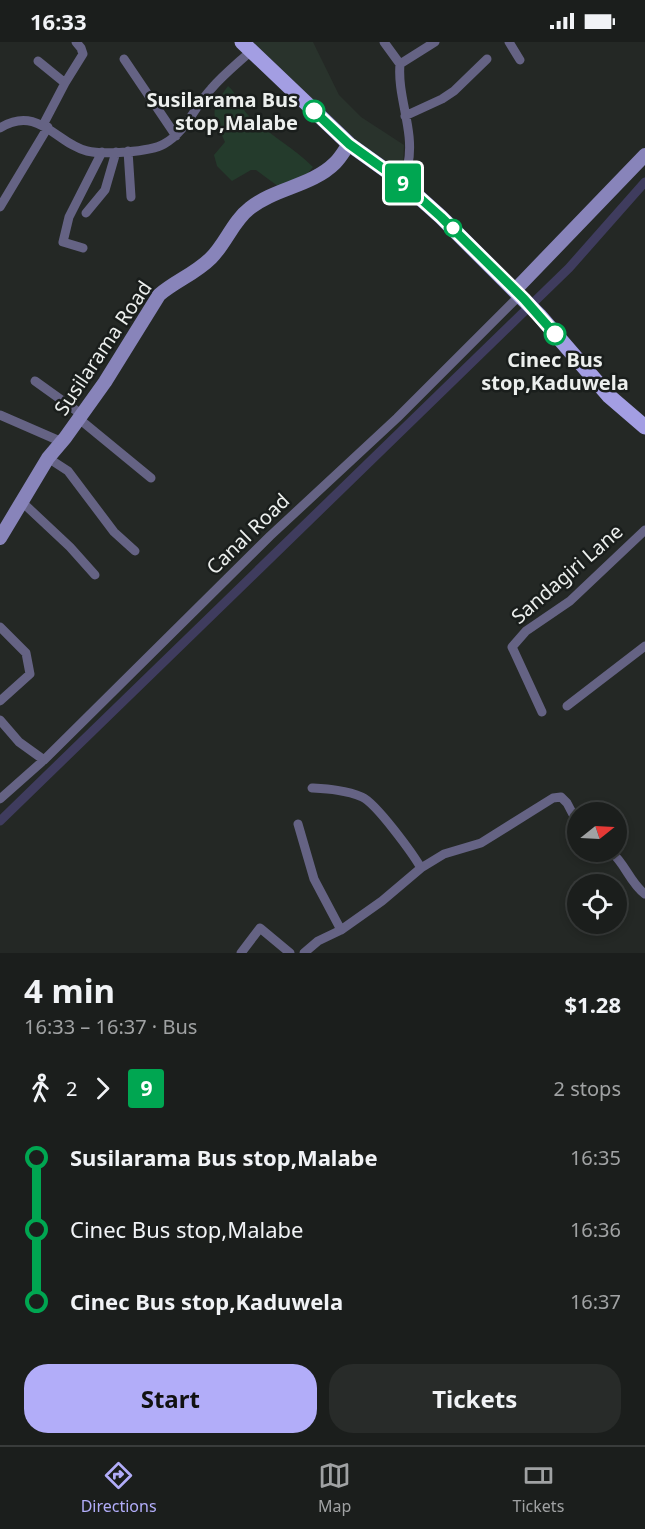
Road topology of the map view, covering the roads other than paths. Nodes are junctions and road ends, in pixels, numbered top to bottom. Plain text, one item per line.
1 (76, 42) edge
2 (384, 42) edge
3 (435, 42) edge
4 (509, 42) edge
5 (247, 46) edge
6 (124, 58) dead end
7 (487, 59) dead end
8 (520, 60) dead end
9 (38, 61) dead end
10 (400, 64) junction
11 (64, 83) junction
12 (405, 116) junction
13 (3, 126) edge
14 (46, 126) junction
15 (176, 136) junction
16 (0, 139) edge
17 (349, 144) junction
18 (128, 151) junction
19 (102, 152) junction
20 (116, 152) junction
21 (645, 155) edge
22 (402, 182) junction
23 (131, 197) dead end
24 (0, 207) edge
25 (86, 213) dead end
26 (69, 217) junction
27 (58, 238) dead end
28 (83, 248) dead end
29 (520, 294) junction
30 (35, 381) dead end
31 (0, 415) edge
32 (80, 416) junction
33 (645, 427) edge
34 (62, 442) junction
35 (48, 458) junction
36 (151, 478) dead end
37 (22, 502) junction
38 (645, 530) edge
39 (0, 538) edge
40 (135, 551) dead end
41 (95, 575) dead end
42 (0, 627) edge
43 (645, 646) edge
44 (0, 701) edge
45 (567, 706) dead end
46 (542, 712) dead end
47 (0, 720) edge
48 (44, 760) junction
49 (312, 788) dead end
50 (0, 799) edge
51 (567, 803) edge
52 (298, 824) dead end
53 (619, 862) edge
54 (421, 868) junction
55 (645, 894) edge
56 (341, 930) junction
57 (241, 953) edge
58 (290, 953) edge
59 (304, 953) edge

1 - 11 street
2 - 10 street
3 - 10 street
4 - 8 street
5 - 15 street
5 - 17 main road
6 - 15 street
7 - 12 street
9 - 11 street
10 - 12 street
11 - 14 street
12 - 22 street
13 - 14 street
13 - 16 street
14 - 19 street
14 - 24 street
15 - 18 street
17 - 22 main road
17 - 32 street, Susilarama Road
18 - 20 street
18 - 23 street
19 - 20 street
19 - 26 street
20 - 25 street
21 - 29 street
22 - 29 main road
26 - 27 street
26 - 28 street
29 - 33 main road
29 - 48 street, Canal Road
30 - 32 street
31 - 34 street
32 - 34 street, Susilarama Road
32 - 36 street
34 - 35 street, Susilarama Road
35 - 37 street, Susilarama Road
35 - 40 street
37 - 39 street, Susilarama Road
37 - 41 street
38 - 46 street, Sandagiri Lane
42 - 44 street
43 - 45 street
47 - 48 street
48 - 50 street, Canal Road
49 - 54 street
51 - 54 street
52 - 56 street
53 - 55 street
54 - 56 street
56 - 59 street
57 - 58 street

